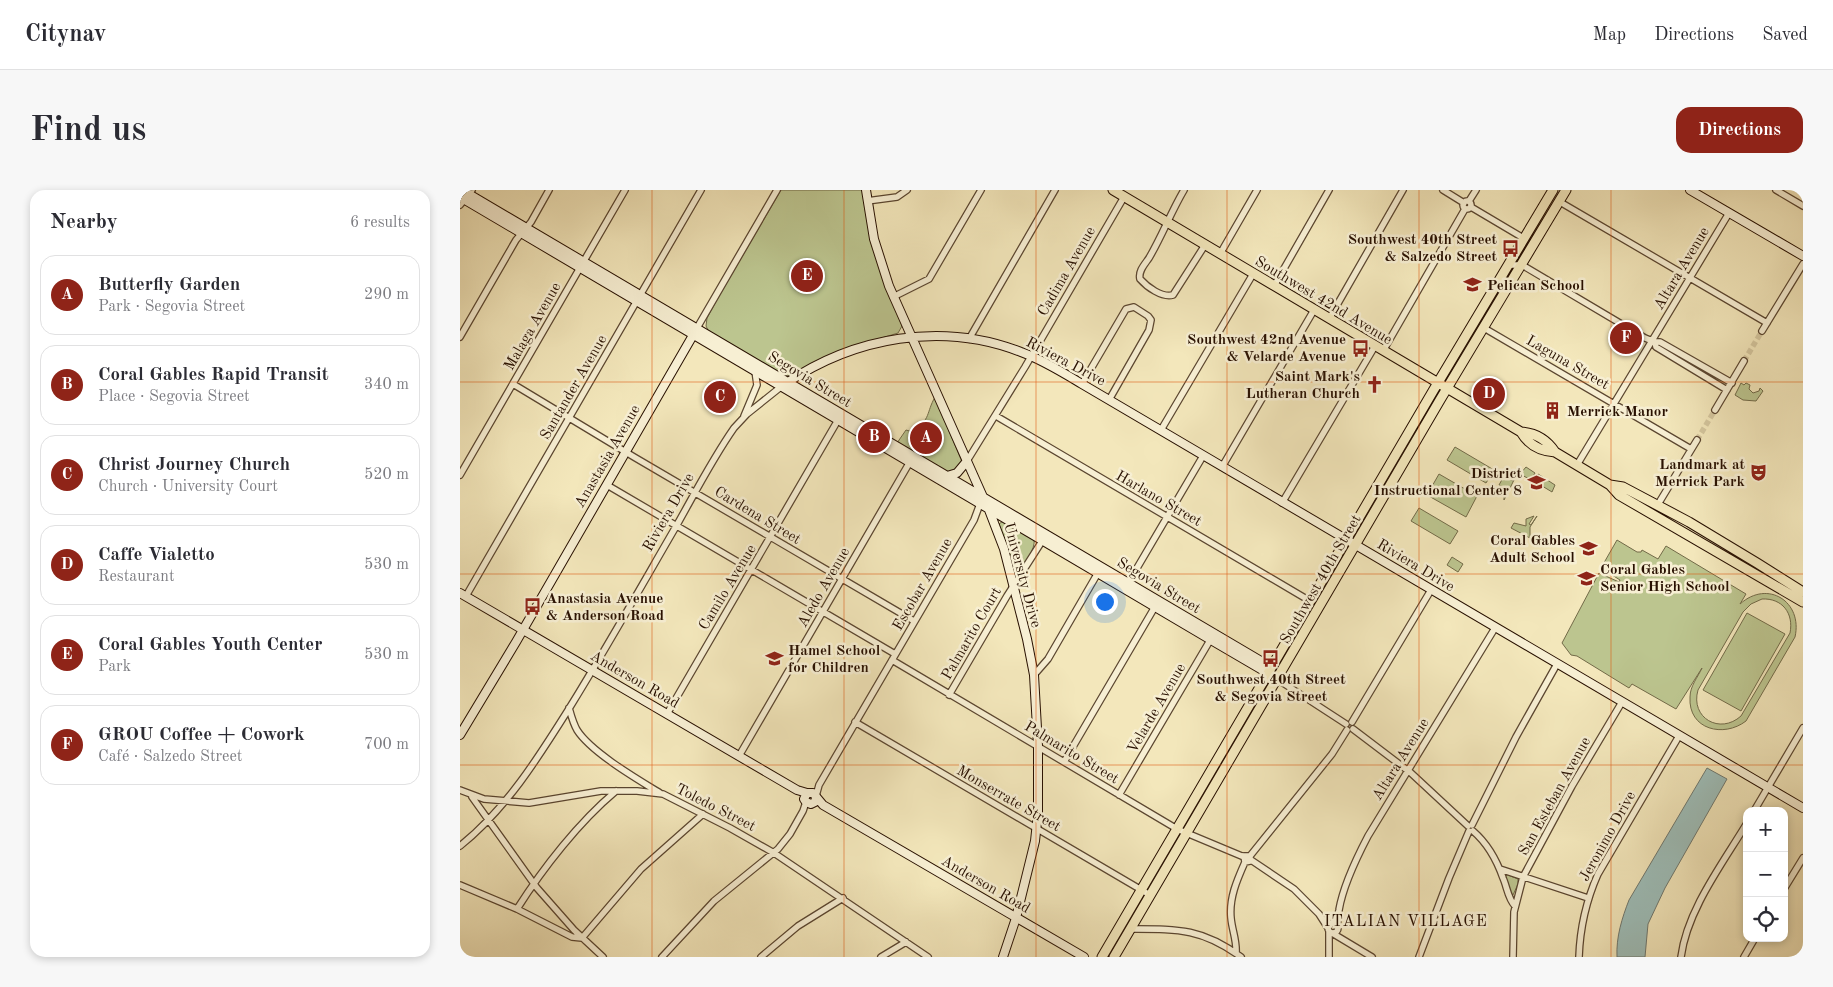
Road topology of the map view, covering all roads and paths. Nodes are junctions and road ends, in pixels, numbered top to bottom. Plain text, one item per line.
1 (549, 190) edge
2 (625, 190) edge
3 (701, 190) edge
4 (776, 190) edge
5 (866, 190) edge
6 (907, 190) edge
7 (982, 190) edge
8 (1055, 190) edge
9 (1113, 190) edge
10 (1184, 190) edge
11 (1257, 190) edge
12 (1330, 190) edge
13 (1403, 190) edge
14 (1442, 190) edge
15 (1476, 190) edge
16 (1553, 190) edge
17 (1566, 190) edge
18 (1690, 190) edge
19 (1776, 190) edge
20 (465, 196) edge
21 (1124, 197) junction
22 (867, 201) junction
23 (1560, 202) junction
24 (1467, 205) junction
25 (1803, 206) edge
26 (1729, 213) junction
27 (1167, 222) junction
28 (524, 231) junction
29 (1525, 239) junction
30 (1204, 245) junction
31 (1220, 254) junction
32 (1803, 256) edge
33 (582, 264) junction
34 (1803, 264) edge
35 (1509, 265) junction
36 (1522, 265) junction
37 (1253, 274) junction
38 (1690, 278) junction
39 (1274, 286) junction
40 (893, 297) junction
41 (638, 298) junction
42 (1314, 310) junction
43 (1329, 319) junction
44 (1767, 323) junction
45 (1484, 328) junction
46 (1762, 331) tunnel mouth
47 (695, 332) junction
48 (460, 337) edge
49 (912, 337) junction
50 (969, 339) junction
51 (1653, 342) junction
52 (1379, 348) junction
53 (1031, 356) junction
54 (1744, 361) tunnel mouth
55 (1708, 369) junction
56 (755, 371) junction
57 (1704, 376) junction
58 (1438, 383) junction
59 (1732, 383) junction
60 (513, 384) junction
61 (785, 384) junction
62 (1082, 384) junction
63 (1447, 388) junction
64 (1727, 390) junction
65 (1109, 400) junction
66 (1614, 403) junction
67 (1715, 410) tunnel mouth
68 (996, 416) junction
69 (570, 418) junction
70 (743, 418) junction
71 (838, 420) junction
72 (1161, 430) junction
73 (1696, 440) tunnel mouth
74 (1691, 449) junction
75 (626, 452) junction
76 (1203, 456) junction
77 (912, 459) junction
78 (967, 460) junction
79 (1577, 465) junction
80 (1222, 467) junction
81 (460, 475) edge
82 (947, 476) junction
83 (606, 485) junction
84 (1610, 485) junction
85 (696, 492) junction
86 (982, 500) junction
87 (1282, 503) junction
88 (1657, 506) junction
89 (989, 509) junction
90 (1167, 517) junction
91 (676, 526) junction
92 (771, 537) junction
93 (1044, 537) junction
94 (1346, 540) junction
95 (1355, 545) junction
96 (751, 570) junction
97 (1100, 570) junction
98 (1771, 571) junction
99 (841, 580) junction
100 (1766, 580) junction
101 (1014, 586) junction
102 (1126, 586) junction
103 (1431, 590) junction
104 (1803, 592) edge
105 (463, 595) edge
106 (1310, 601) junction
107 (1803, 602) edge
108 (1157, 604) junction
109 (823, 612) junction
110 (914, 622) junction
111 (1495, 628) junction
112 (523, 630) junction
113 (1212, 637) junction
114 (894, 657) junction
115 (1557, 664) junction
116 (592, 670) junction
117 (1269, 672) junction
118 (1034, 675) junction
119 (1277, 679) junction
120 (949, 695) junction
121 (1622, 702) junction
122 (569, 708) junction
123 (667, 714) junction
124 (855, 722) junction
125 (1350, 726) junction
126 (1803, 728) edge
127 (460, 735) edge
128 (1680, 736) junction
129 (1038, 746) junction
130 (739, 756) junction
131 (1064, 762) junction
132 (1407, 770) junction
133 (1768, 787) junction
134 (460, 790) edge
135 (616, 791) junction
136 (663, 794) junction
137 (1119, 795) junction
138 (471, 796) junction
139 (810, 798) junction
140 (506, 802) junction
141 (1756, 807) edge
142 (1803, 808) edge
143 (703, 814) junction
144 (489, 820) junction
145 (1471, 828) junction
146 (1037, 829) junction
147 (1177, 829) junction
148 (1743, 830) edge
149 (1186, 834) junction
150 (460, 846) edge
151 (774, 853) junction
152 (1803, 858) edge
153 (1247, 859) junction
154 (1500, 869) junction
155 (1523, 877) junction
156 (1788, 882) edge
157 (534, 884) junction
158 (460, 885) edge
159 (1141, 890) junction
160 (1150, 895) junction
161 (843, 898) junction
162 (1588, 898) junction
163 (1516, 906) junction
164 (517, 908) junction
165 (1016, 918) junction
166 (1333, 928) junction
167 (1131, 929) junction
168 (582, 938) junction
169 (906, 942) junction
170 (1753, 942) edge
171 (1238, 955) edge
172 (603, 957) edge
173 (662, 957) edge
174 (761, 957) edge
175 (881, 957) edge
176 (928, 957) edge
177 (1003, 957) edge
178 (1084, 957) edge
179 (1102, 957) edge
180 (1114, 957) edge
181 (1328, 957) edge
182 (1372, 957) edge
183 (1419, 957) edge
184 (1513, 957) edge
185 (1579, 957) edge
186 (1681, 957) edge
187 (1744, 957) edge

1 - 28 street
2 - 33 street, Malaga Avenue
3 - 41 street, Santander Avenue
4 - 47 street, Anastasia Avenue
5 - 22 street, University Drive
6 - 22 street
7 - 40 street
8 - 50 street
9 - 21 main road, Southwest 42nd Avenue
10 - 27 street
11 - 31 street
12 - 39 street
13 - 43 street
14 - 24 street
15 - 24 street
16 - 29 main road, Southwest 40th Street
17 - 23 main road, Southwest 40th Street
18 - 26 street
19 - 25 street
20 - 28 street, Segovia Street
21 - 27 main road, Southwest 42nd Avenue
21 - 53 street, Cadima Avenue
22 - 40 street, University Drive
23 - 36 main road, Southwest 40th Street
23 - 38 street
24 - 29 street
24 - 52 street
26 - 32 street
26 - 38 street, Altara Avenue
27 - 30 main road, Southwest 42nd Avenue
27 - 30 street
28 - 33 street, Segovia Street
28 - 48 street
29 - 35 main road, Southwest 40th Street
30 - 31 main road, Southwest 42nd Avenue
31 - 37 main road, Southwest 42nd Avenue
33 - 41 street, Segovia Street
33 - 60 street, Malaga Avenue
34 - 44 street
35 - 36 street
35 - 58 main road, Southwest 40th Street
36 - 45 main road, Southwest 40th Street
36 - 51 street
37 - 39 main road, Southwest 42nd Avenue
37 - 72 street
38 - 44 street
38 - 51 street, Altara Avenue
39 - 42 main road, Southwest 42nd Avenue
40 - 49 street, University Drive
41 - 47 street, Segovia Street
41 - 69 street, Santander Avenue
42 - 43 main road, Southwest 42nd Avenue
42 - 80 street
43 - 52 main road, Southwest 42nd Avenue
44 - 46 street
45 - 63 main road, Southwest 40th Street
45 - 66 street, Laguna Street
47 - 56 street, Segovia Street
47 - 61 street, Segovia Street
47 - 75 street, Anastasia Avenue
49 - 50 street, Riviera Drive
49 - 61 street, Riviera Drive
49 - 78 street, University Drive
50 - 53 street, Riviera Drive
51 - 55 street
51 - 57 street
51 - 66 street, Altara Avenue
52 - 58 main road, Southwest 42nd Avenue
52 - 87 street
53 - 62 street, Riviera Drive
53 - 68 street, Cadima Avenue
54 - 59 street
55 - 57 street
55 - 59 street
56 - 61 street, Segovia Street
56 - 70 street
57 - 64 street
58 - 63 main road, Southwest 42nd Avenue
58 - 94 main road, Southwest 40th Street
59 - 64 street
60 - 69 street, Cardena Street
60 - 81 street, Malaga Avenue
61 - 70 street, Riviera Drive
61 - 71 street, Segovia Street
61 - 77 street, Segovia Street
62 - 65 street, Riviera Drive
62 - 65 street
63 - 79 main road, Southwest 42nd Avenue
63 - 95 main road, Southwest 40th Street
64 - 67 street
65 - 72 street, Riviera Drive
66 - 74 street, Laguna Street
66 - 79 street, Altara Avenue
68 - 78 street, Cadima Avenue
68 - 90 street, Harlano Street
69 - 75 street, Cardena Street
69 - 105 street, Santander Avenue
70 - 85 street, Riviera Drive
71 - 77 street, Segovia Street
71 - 92 street, Camilo Avenue
72 - 76 street, Riviera Drive
73 - 74 street
74 - 88 street
75 - 83 street, Anastasia Avenue
75 - 85 street, Cardena Street
76 - 80 street, Riviera Drive
76 - 90 street
77 - 82 street, Segovia Street
77 - 86 street, Segovia Street
77 - 99 street, Aledo Avenue
78 - 82 street
78 - 86 street, University Drive
79 - 84 main road, Southwest 42nd Avenue
80 - 87 street, Riviera Drive
82 - 86 street, Segovia Street
83 - 91 street, Palmarito Street
83 - 112 street, Anastasia Avenue
84 - 88 main road, Southwest 42nd Avenue
84 - 100 main road, Southwest 42nd Avenue
85 - 91 street, Riviera Drive
85 - 92 street, Cardena Street
86 - 89 street, University Drive
86 - 93 street, Segovia Street
86 - 110 street, Escobar Avenue
87 - 94 street, Riviera Drive
88 - 98 main road, Southwest 42nd Avenue
89 - 93 street, Segovia Street
89 - 101 street, University Drive
90 - 102 street
90 - 106 street, Harlano Street
91 - 96 street, Palmarito Street
91 - 116 street, Riviera Drive
92 - 96 street, Camilo Avenue
92 - 99 street, Cardena Street
93 - 97 street, Segovia Street
93 - 101 street, Palmarito Court
94 - 95 street, Riviera Drive
94 - 106 main road, Southwest 40th Street
95 - 103 street, Riviera Drive
95 - 119 main road, Southwest 40th Street
96 - 109 street, Palmarito Street
96 - 123 street, Camilo Avenue
97 - 102 street, Segovia Street
97 - 118 street
98 - 100 main road
98 - 104 main road, Southwest 42nd Avenue
99 - 109 street, Aledo Avenue
99 - 110 street, Cardena Street
100 - 107 main road, Southwest 42nd Avenue
101 - 118 street, University Drive
101 - 120 street, Palmarito Court
102 - 108 street, Segovia Street
103 - 111 street, Riviera Drive
103 - 125 street
105 - 112 street, Anderson Road
106 - 117 main road, Southwest 40th Street
108 - 113 street, Segovia Street
108 - 131 street
109 - 114 street, Palmarito Street
109 - 130 street, Aledo Avenue
110 - 114 street, Escobar Avenue
111 - 115 street, Riviera Drive
111 - 132 street, Altara Avenue
112 - 116 street, Anderson Road
112 - 127 street, Anastasia Avenue
113 - 117 street, Segovia Street
113 - 137 street, Velarde Avenue
114 - 120 street, Palmarito Street
114 - 124 street, Escobar Avenue
115 - 121 street, Riviera Drive
115 - 145 street
116 - 122 street, Riviera Drive
116 - 123 street, Anderson Road
117 - 119 street, Segovia Street
117 - 147 main road, Southwest 40th Street
118 - 129 street, University Drive
119 - 125 street, Segovia Street
119 - 149 main road, Southwest 40th Street
120 - 129 street, Palmarito Street
121 - 128 street, Riviera Drive
121 - 155 street, San Esteban Avenue
122 - 136 street
122 - 140 street, Riviera Drive
123 - 130 street, Anderson Road
124 - 139 street, Escobar Avenue
124 - 146 street, Monserrate Street
125 - 132 street, Segovia Street
125 - 153 street
126 - 133 street
128 - 133 street, Riviera Drive
128 - 162 street, Jeronimo Drive
129 - 131 street, Palmarito Street
129 - 146 street, University Drive
130 - 139 street, Anderson Road
131 - 137 street, Palmarito Street
132 - 145 street, Segovia Street
132 - 166 street, Altara Avenue
133 - 141 street
133 - 142 street, Riviera Drive
134 - 138 street, Toledo Street
135 - 136 street, Toledo Street
135 - 140 street, Toledo Street
135 - 157 street
136 - 143 street, Toledo Street
137 - 147 street, Palmarito Street
138 - 140 street, Toledo Street
138 - 144 street
139 - 151 street, Escobar Avenue
139 - 165 street, Anderson Road
140 - 144 street, Riviera Drive
143 - 151 street, Toledo Street
143 - 168 street
144 - 150 street, Riviera Drive
144 - 157 street
145 - 154 street, Segovia Street
145 - 183 street
146 - 159 street, Monserrate Street
146 - 165 street, University Drive
147 - 149 street, Palmarito Street
147 - 159 main road, Southwest 40th Street
148 - 186 street
149 - 153 street, Palmarito Street
149 - 160 main road, Southwest 40th Street
151 - 161 street, Toledo Street
151 - 173 street, Escobar Avenue
152 - 156 street
153 - 166 street, Palmarito Street
153 - 171 street
154 - 155 street
154 - 163 street, San Esteban Avenue
155 - 162 street
155 - 163 street, San Esteban Avenue
157 - 164 street
157 - 168 street
158 - 164 street
159 - 160 street, Monserrate Street
159 - 179 main road, Southwest 40th Street
160 - 167 main road, Southwest 40th Street
161 - 169 street, Toledo Street
161 - 174 street
162 - 185 street, Jeronimo Drive
163 - 184 street, San Esteban Avenue
164 - 168 street
165 - 177 street, University Drive
165 - 178 street, Anderson Road
166 - 181 street, Altara Avenue
166 - 182 street, Palmarito Street
167 - 171 street
167 - 180 main road, Southwest 40th Street
168 - 172 street
169 - 175 street
169 - 176 street, Toledo Street
170 - 187 street

